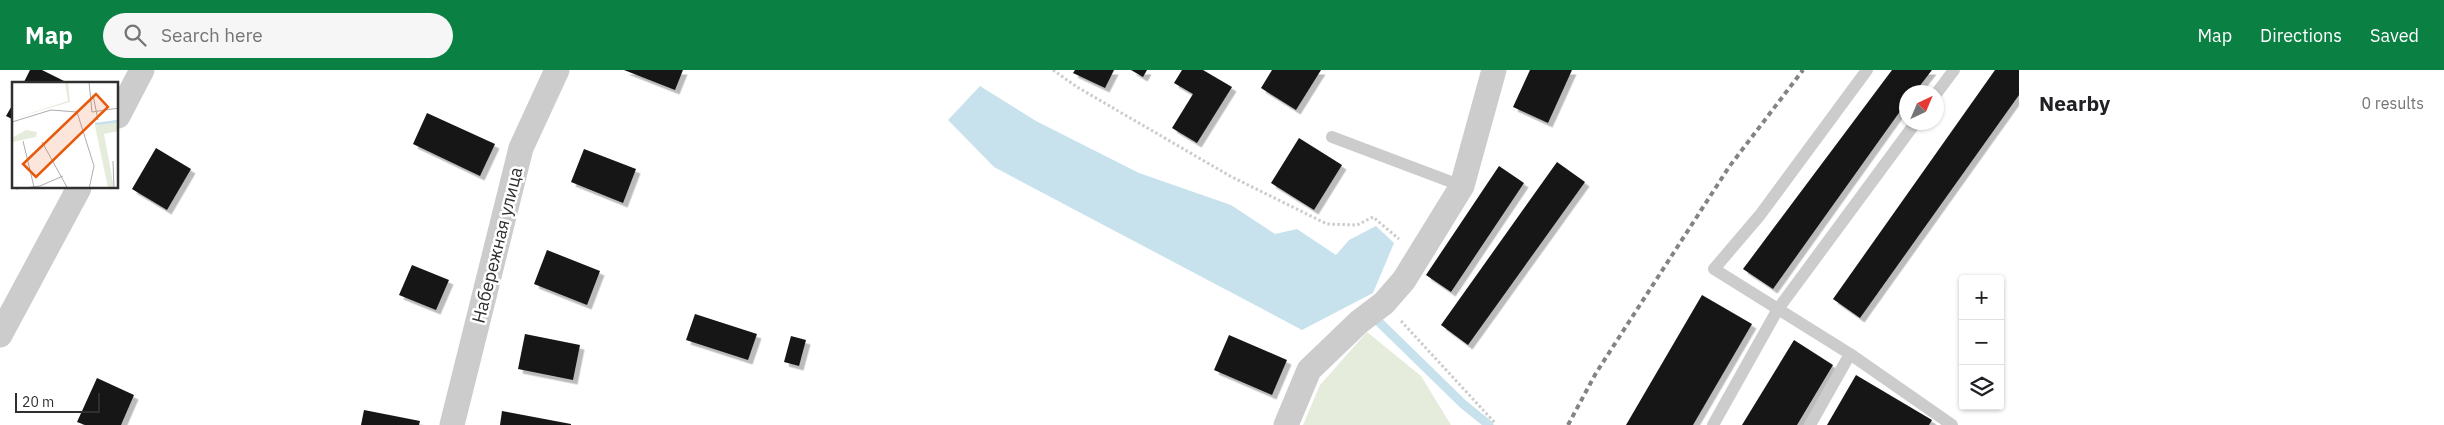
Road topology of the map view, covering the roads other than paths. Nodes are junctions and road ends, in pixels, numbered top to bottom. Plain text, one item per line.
1 (142, 70) edge
2 (557, 70) edge
3 (1494, 70) edge
4 (1867, 70) edge
5 (1954, 70) edge
6 (1943, 85) edge
7 (119, 114) edge
8 (1910, 130) edge
9 (1332, 137) dead end
10 (1462, 186) junction
11 (78, 189) edge
12 (1778, 309) junction
13 (0, 335) edge
14 (1850, 354) junction
15 (1947, 424) edge
16 (452, 425) edge
17 (1286, 425) edge
18 (1713, 425) edge
19 (1810, 425) edge

1 - 7 street
2 - 16 street, Набережная улица
3 - 10 street
4 - 12 lane
5 - 6 lane
8 - 12 lane
9 - 10 lane
10 - 17 street
11 - 13 street
12 - 14 lane
12 - 18 lane
14 - 15 lane
14 - 19 lane

